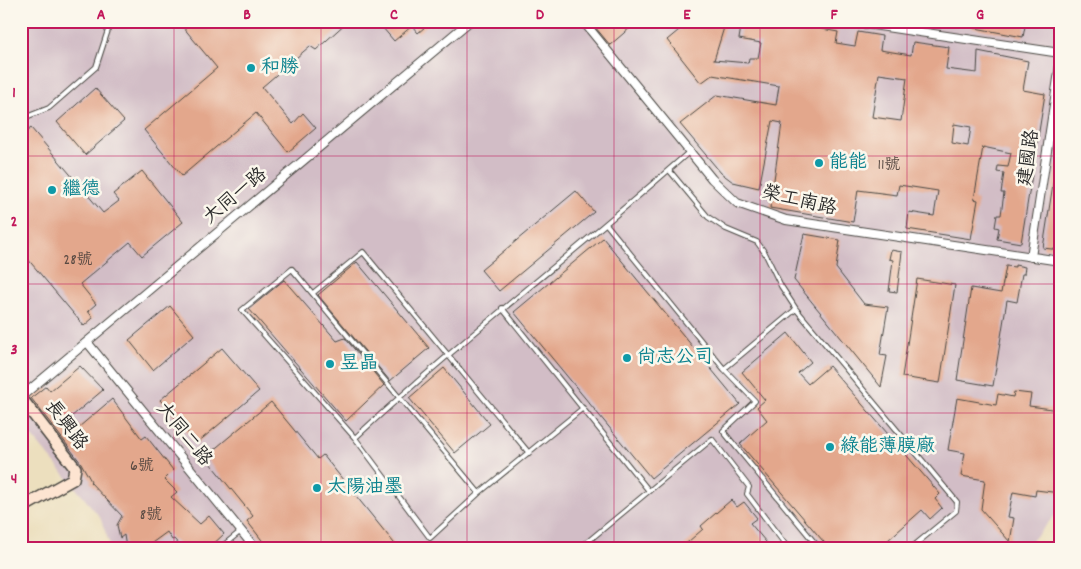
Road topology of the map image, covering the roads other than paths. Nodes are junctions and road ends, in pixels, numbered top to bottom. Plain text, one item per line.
1 (112, 21) edge
2 (470, 21) edge
3 (583, 21) edge
4 (846, 21) edge
5 (1060, 53) edge
6 (1060, 64) edge
7 (21, 119) edge
8 (690, 151) junction
9 (668, 170) junction
10 (607, 224) junction
11 (1031, 257) junction
12 (1060, 261) edge
13 (313, 293) junction
14 (502, 308) junction
15 (796, 309) junction
16 (87, 342) junction
17 (448, 355) junction
18 (724, 368) junction
19 (21, 397) edge
20 (398, 398) junction
21 (583, 408) junction
22 (355, 438) junction
23 (528, 453) junction
24 (650, 491) junction
25 (480, 493) junction
26 (21, 508) edge
27 (241, 531) junction
28 (220, 548) edge
29 (255, 548) edge
30 (580, 548) edge
31 (788, 548) edge
32 (819, 548) edge
33 (911, 548) edge

1 - 7 lane
2 - 16 street, 大同一路
3 - 8 street, 榮工南路
4 - 5 street
6 - 11 street, 建國路
8 - 9 lane
8 - 11 street, 榮工南路
9 - 10 lane
9 - 15 lane
10 - 14 lane
10 - 18 lane
11 - 12 street, 榮工南路
13 - 17 lane
13 - 20 lane
13 - 22 lane
14 - 17 lane
14 - 21 lane
15 - 18 lane
15 - 33 lane
16 - 19 street, 大同一路
16 - 27 street, 大同二路
17 - 20 lane
17 - 23 lane
18 - 32 lane
19 - 26 street, 長興路
20 - 22 lane
20 - 25 lane
21 - 23 lane
21 - 24 lane
22 - 25 lane
23 - 25 lane
24 - 30 lane
24 - 31 lane
27 - 28 lane
27 - 29 street, 大同二路

